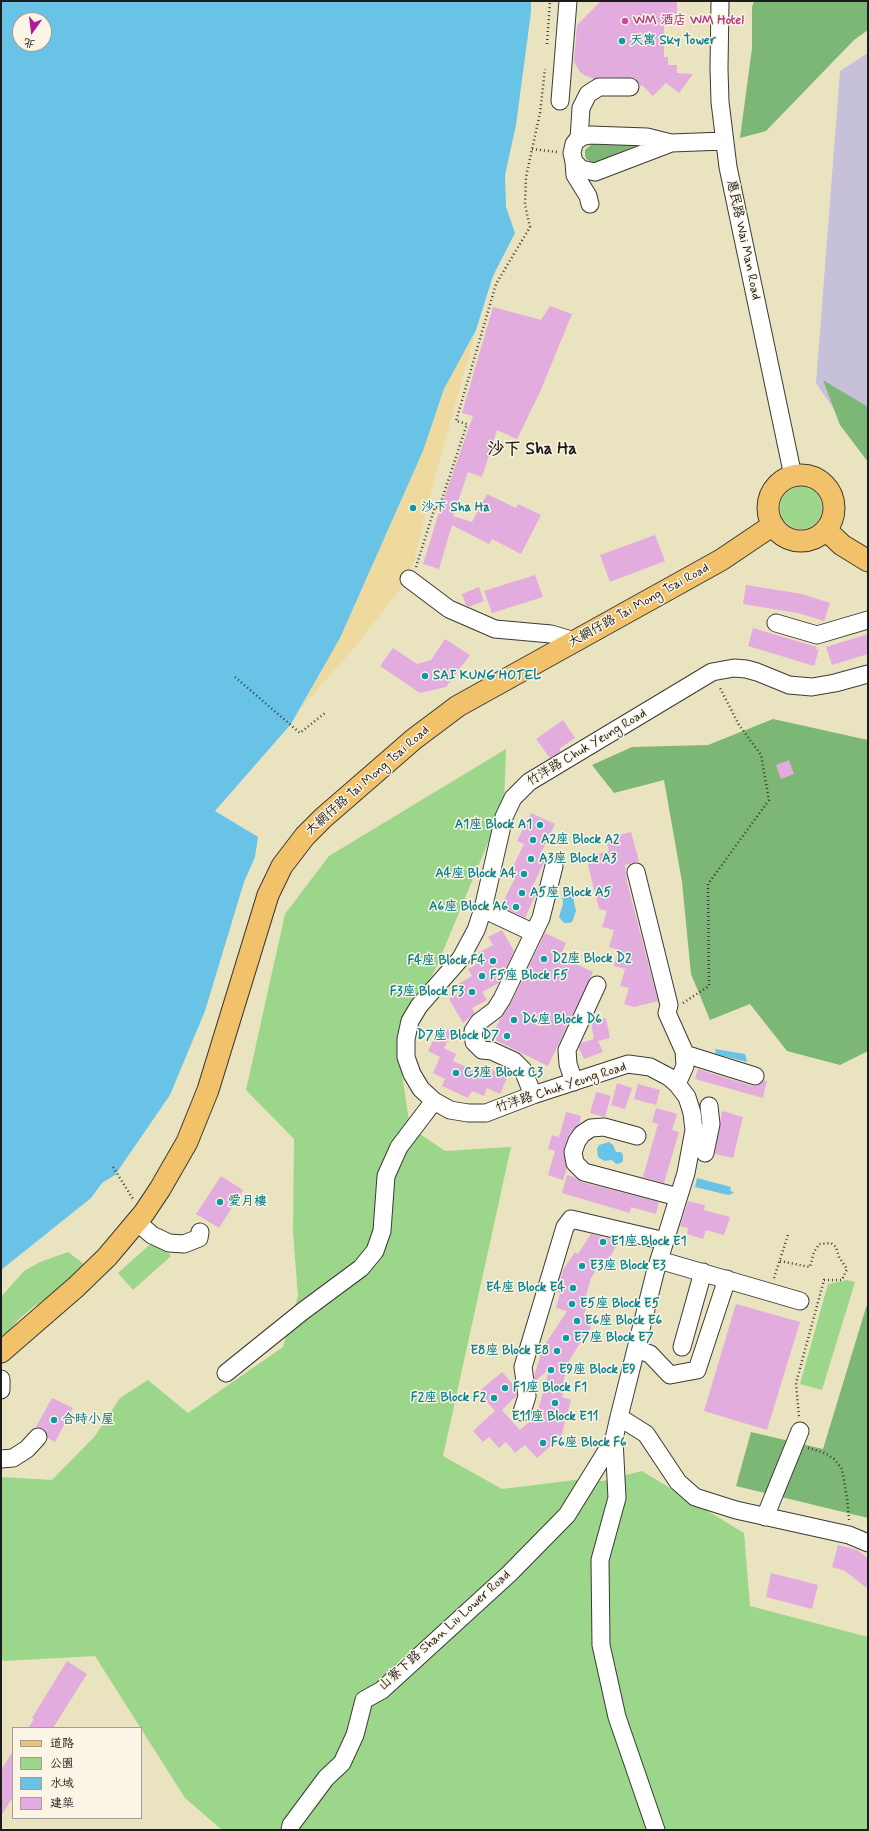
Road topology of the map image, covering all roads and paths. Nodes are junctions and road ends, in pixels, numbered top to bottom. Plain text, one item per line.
1 (550, 1) edge
2 (568, 1) edge
3 (720, 1) edge
4 (547, 47) dead end
5 (546, 62) dead end
6 (630, 87) dead end
7 (560, 101) dead end
8 (724, 141) junction
9 (671, 143) junction
10 (532, 149) junction
11 (575, 151) junction
12 (599, 171) junction
13 (793, 476) junction
14 (773, 526) junction
15 (826, 530) junction
16 (868, 561) edge
17 (409, 579) joint
18 (868, 620) edge
19 (776, 623) dead end
20 (575, 641) junction
21 (712, 672) junction
22 (868, 674) edge
23 (235, 677) dead end
24 (325, 713) dead end
25 (554, 866) dead end
26 (636, 872) dead end
27 (484, 909) junction
28 (534, 932) junction
29 (597, 985) dead end
30 (668, 1009) junction
31 (684, 1054) junction
32 (755, 1076) dead end
33 (574, 1082) junction
34 (677, 1084) junction
35 (533, 1095) junction
36 (434, 1101) junction
37 (709, 1106) dead end
38 (711, 1124) junction
39 (694, 1130) junction
40 (637, 1136) dead end
41 (705, 1153) dead end
42 (113, 1167) dead end
43 (678, 1197) junction
44 (141, 1218) junction
45 (200, 1232) dead end
46 (788, 1235) dead end
47 (665, 1241) junction
48 (659, 1260) junction
49 (780, 1261) junction
50 (704, 1272) junction
51 (727, 1279) junction
52 (769, 1292) junction
53 (800, 1302) dead end
54 (682, 1347) dead end
55 (636, 1349) junction
56 (1, 1352) edge
57 (226, 1374) dead end
58 (1, 1379) edge
59 (1, 1390) edge
60 (522, 1412) dead end
61 (619, 1417) junction
62 (38, 1437) dead end
63 (614, 1438) junction
64 (797, 1438) junction
65 (1, 1459) edge
66 (765, 1517) junction
67 (849, 1535) junction
68 (868, 1543) edge
69 (290, 1830) edge
70 (656, 1830) edge

1 - 4 path
2 - 7 street
3 - 8 street, 惠民路 Wai Man Road
5 - 10 path
6 - 11 street
8 - 9 street
8 - 13 street, 惠民路 Wai Man Road
9 - 11 street
9 - 12 street
10 - 11 path
10 - 17 path
11 - 12 street
11 - 12 street
13 - 14 main road
13 - 15 main road
14 - 15 main road
14 - 20 main road, 大網仔路 Tai Mong Tsai Road
15 - 16 main road
17 - 20 street
18 - 19 street
20 - 44 main road, 大網仔路 Tai Mong Tsai Road
21 - 22 street, 竹洋路 Chuk Yeung Road
21 - 27 street, 竹洋路 Chuk Yeung Road
21 - 30 path
23 - 24 path
25 - 28 street
26 - 30 street
27 - 28 street
27 - 36 street, 竹洋路 Chuk Yeung Road
28 - 35 street
29 - 33 street
30 - 31 street
31 - 32 street
31 - 34 street
33 - 34 street, 竹洋路 Chuk Yeung Road
33 - 35 street, 竹洋路 Chuk Yeung Road
34 - 39 street, 竹洋路 Chuk Yeung Road
35 - 36 street, 竹洋路 Chuk Yeung Road
36 - 57 street
37 - 38 street
38 - 39 street
38 - 41 street
39 - 43 street, 竹洋路 Chuk Yeung Road
40 - 43 street
42 - 44 path
43 - 47 street, 竹洋路 Chuk Yeung Road
44 - 45 street
44 - 56 main road, 大網仔路 Tai Mong Tsai Road
46 - 49 path
47 - 48 street, 竹洋路 Chuk Yeung Road
47 - 60 street
48 - 50 street
48 - 55 street, 竹洋路 Chuk Yeung Road
49 - 52 path
49 - 64 path
50 - 51 street
50 - 54 street
51 - 52 street
51 - 55 street
52 - 53 street
55 - 61 street, 竹洋路 Chuk Yeung Road
58 - 59 street
61 - 63 street, 竹洋路 Chuk Yeung Road
61 - 66 street
62 - 65 street
63 - 69 street, 山寮下路 Shan Liu Lower Road
63 - 70 street, 竹洋路 Chuk Yeung Road
64 - 66 street
64 - 67 path
66 - 67 street
67 - 68 street

